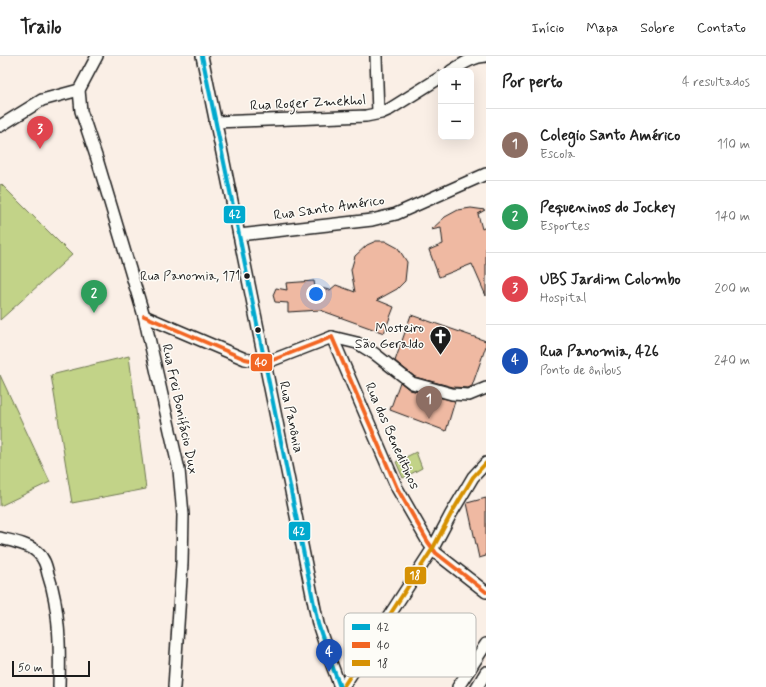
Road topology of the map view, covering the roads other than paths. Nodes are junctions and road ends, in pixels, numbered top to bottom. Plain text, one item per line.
1 (96, 56) edge
2 (202, 56) edge
3 (376, 56) edge
4 (486, 56) edge
5 (456, 68) edge
6 (438, 79) edge
7 (79, 90) junction
8 (378, 114) junction
9 (216, 122) junction
10 (0, 126) edge
11 (486, 174) edge
12 (240, 235) junction
13 (144, 316) junction
14 (332, 337) junction
15 (265, 363) junction
16 (486, 388) edge
17 (486, 463) edge
18 (0, 538) edge
19 (433, 548) junction
20 (486, 592) edge
21 (390, 613) edge
22 (486, 644) edge
23 (476, 659) edge
24 (486, 672) edge
25 (349, 677) edge
26 (465, 677) edge
27 (59, 687) edge
28 (174, 687) edge
29 (342, 687) edge
30 (458, 687) edge
31 (477, 687) edge

1 - 7 street
2 - 9 street, Rua Panônia
3 - 8 street
4 - 5 street
6 - 8 street, Rua Roger Zmekhol
7 - 10 street
7 - 13 street, Rua Frei Bonifácio Dux
8 - 9 street, Rua Roger Zmekhol
9 - 12 street, Rua Panônia
11 - 12 street, Rua Santo Américo
12 - 15 street, Rua Panônia
13 - 15 street
13 - 28 street, Rua Frei Bonifácio Dux
14 - 15 street
14 - 16 street
14 - 19 street, Rua dos Beneditinos
15 - 29 street, Rua Panônia
17 - 19 street
18 - 27 street
19 - 20 street, Rua dos Beneditinos
19 - 21 street
22 - 23 street
24 - 31 street
25 - 29 street
26 - 30 street

